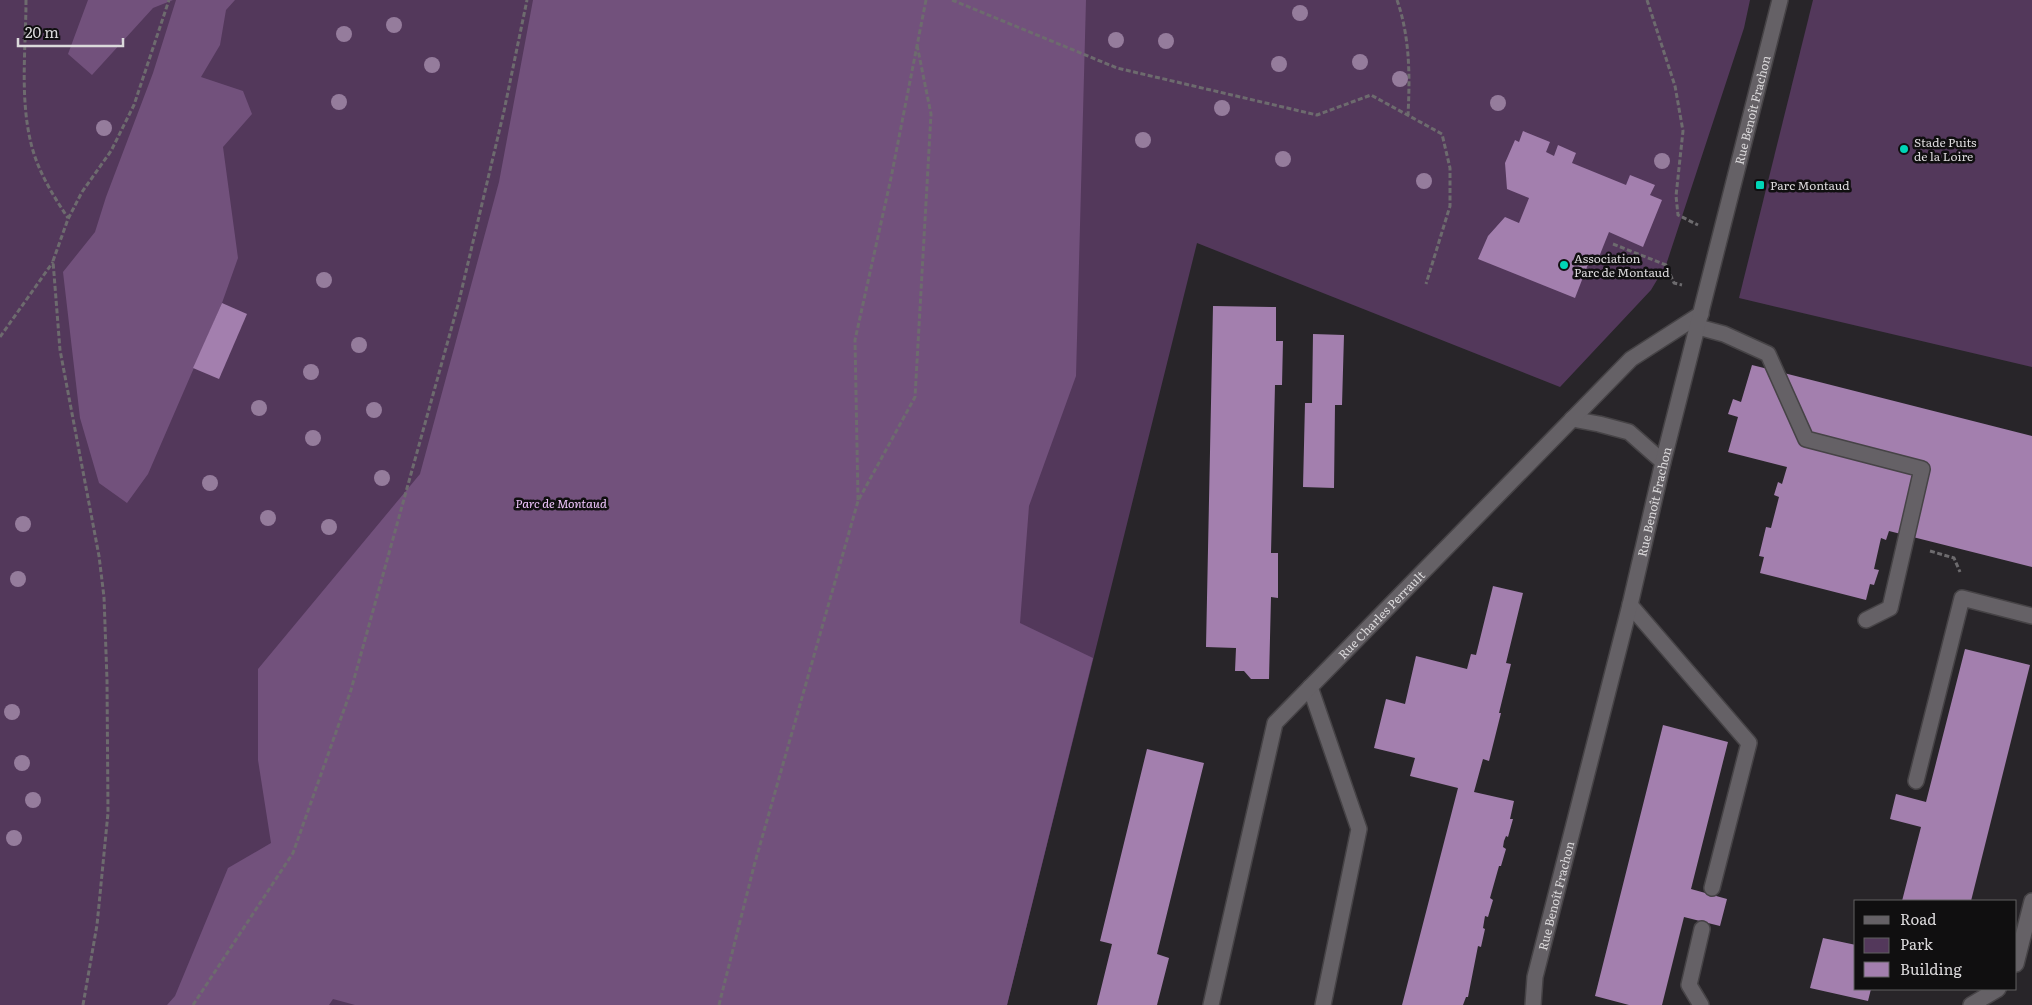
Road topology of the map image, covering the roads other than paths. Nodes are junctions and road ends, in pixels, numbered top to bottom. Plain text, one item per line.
1 (1780, 0) edge
2 (1700, 320) junction
3 (1572, 420) junction
4 (1663, 462) junction
5 (1630, 605) junction
6 (2032, 616) edge
7 (1866, 620) dead end
8 (1310, 687) junction
9 (1916, 781) dead end
10 (1712, 888) dead end
11 (2032, 901) edge
12 (1702, 929) dead end
13 (2017, 960) edge
14 (1996, 990) edge
15 (1211, 1005) edge
16 (1323, 1005) edge
17 (1533, 1005) edge
18 (1701, 1005) edge
19 (1971, 1005) edge

1 - 2 street, Rue Benoît Frachon
2 - 3 street, Rue Charles Perrault
2 - 4 street, Rue Benoît Frachon
2 - 7 street
3 - 4 street
3 - 8 street, Rue Charles Perrault
4 - 5 street, Rue Benoît Frachon
5 - 10 street
5 - 17 street, Rue Benoît Frachon
6 - 9 street
8 - 15 street, Rue Charles Perrault
8 - 16 street
11 - 13 street
12 - 18 street
14 - 19 street

